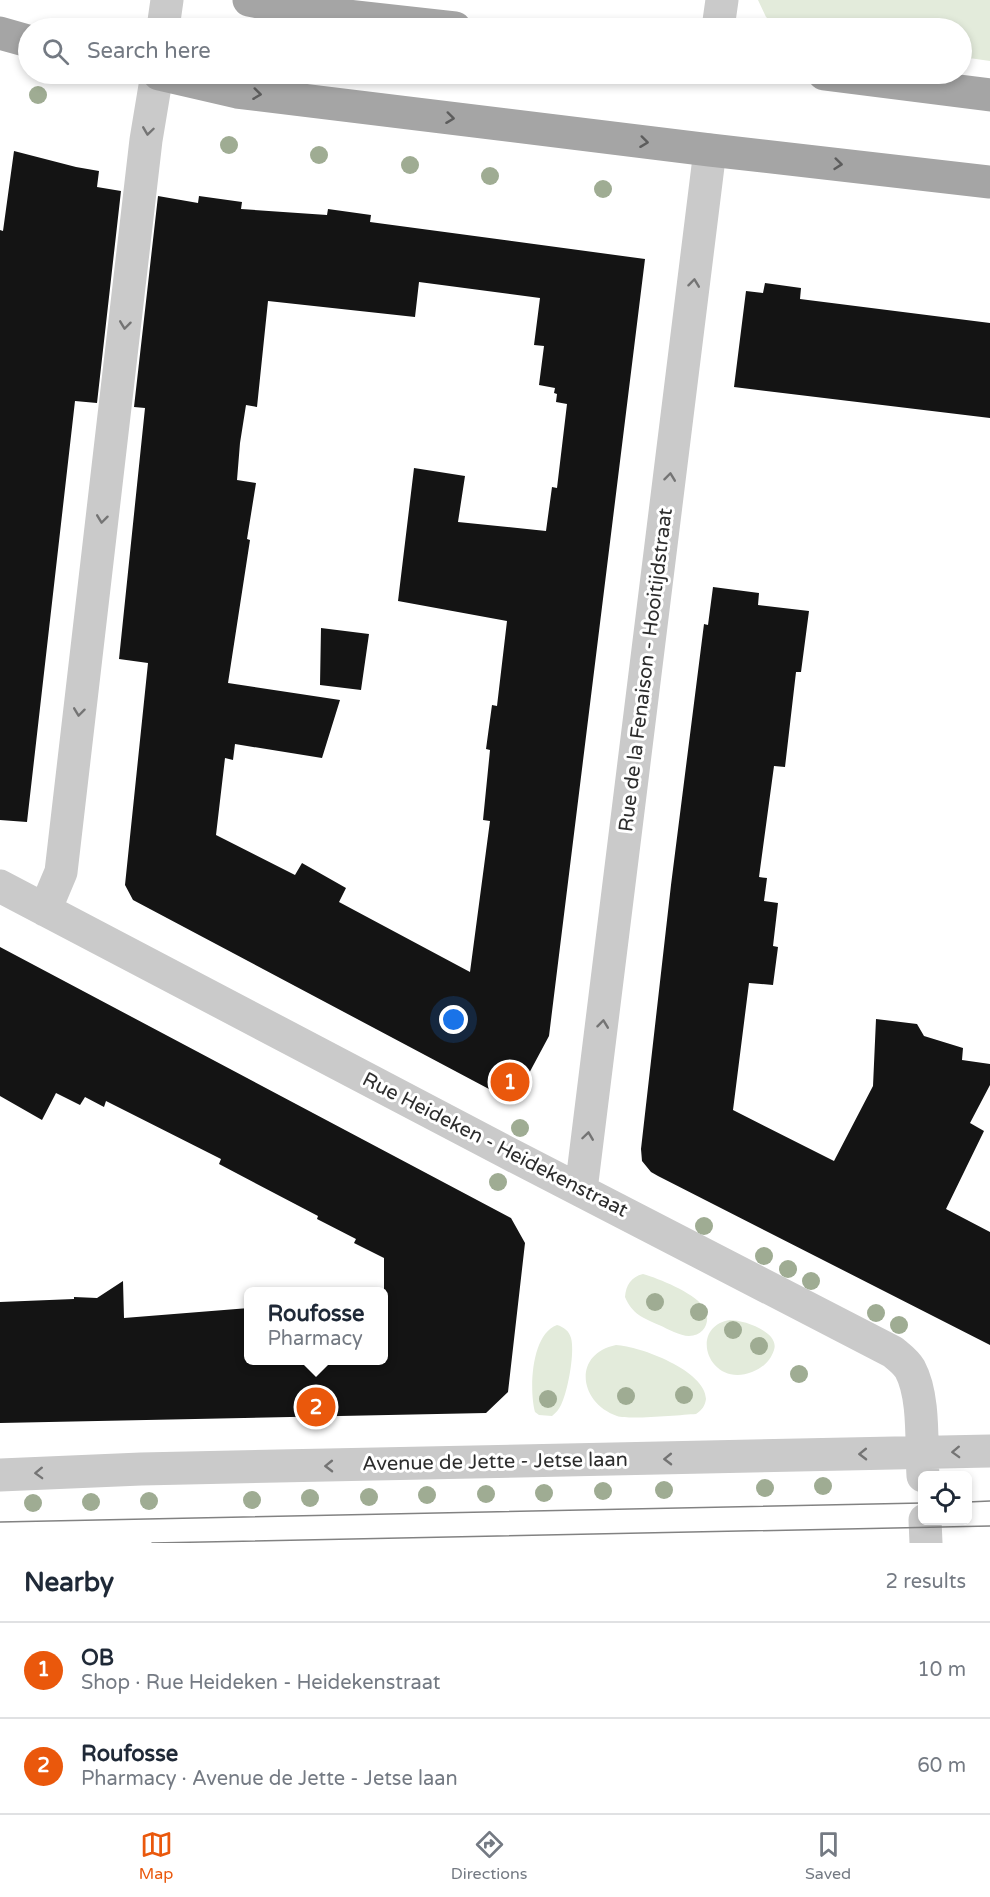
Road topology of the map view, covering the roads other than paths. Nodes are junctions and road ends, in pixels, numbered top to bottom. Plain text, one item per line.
1 (167, 0) edge
2 (249, 0) edge
3 (722, 0) edge
4 (164, 18) edge
5 (371, 18) edge
6 (719, 18) edge
7 (0, 33) edge
8 (18, 38) edge
9 (156, 84) edge
10 (202, 84) edge
11 (903, 84) edge
12 (990, 95) edge
13 (710, 150) junction
14 (990, 182) edge
15 (0, 886) edge
16 (45, 910) junction
17 (581, 1190) junction
18 (990, 1451) edge
19 (922, 1464) edge
20 (0, 1475) edge
21 (925, 1525) edge
22 (926, 1543) edge

1 - 4 street
2 - 5 main road
3 - 6 street
7 - 8 main road
9 -> 16 street
10 -> 13 main road
11 - 12 main road
13 -> 14 main road
17 -> 13 street, Rue de la Fenaison - Hooitijdstraat
15 - 16 street, Rue Heideken - Heidekenstraat
16 - 17 street, Rue Heideken - Heidekenstraat
17 - 19 street, Rue Heideken - Heidekenstraat
18 -> 19 street, Avenue de Jette - Jetse laan
19 -> 20 street, Avenue de Jette - Jetse laan
21 - 22 street

